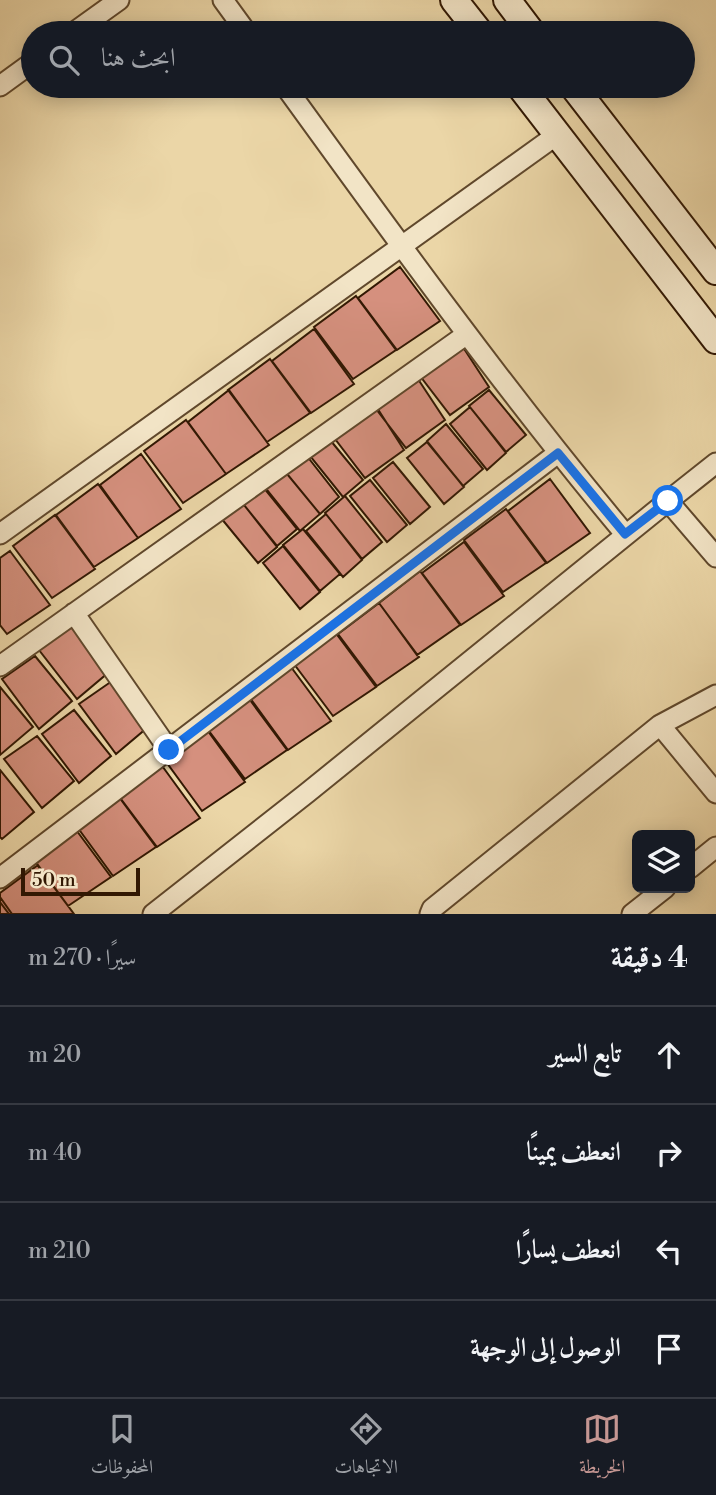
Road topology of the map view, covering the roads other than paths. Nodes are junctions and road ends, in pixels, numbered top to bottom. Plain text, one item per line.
1 (119, 0) edge
2 (223, 0) edge
3 (454, 0) edge
4 (506, 0) edge
5 (90, 21) edge
6 (238, 21) edge
7 (471, 21) edge
8 (523, 21) edge
9 (21, 71) edge
10 (0, 86) edge
11 (294, 98) edge
12 (530, 98) edge
13 (582, 98) edge
14 (558, 134) junction
15 (401, 247) junction
16 (716, 271) edge
17 (467, 334) junction
18 (716, 340) edge
19 (558, 453) junction
20 (716, 463) edge
21 (668, 501) junction
22 (0, 534) edge
23 (625, 534) junction
24 (716, 556) edge
25 (74, 613) junction
26 (0, 666) edge
27 (716, 695) edge
28 (660, 725) junction
29 (169, 750) junction
30 (716, 793) edge
31 (716, 846) edge
32 (695, 864) edge
33 (0, 878) edge
34 (659, 893) edge
35 (153, 914) edge
36 (430, 914) edge
37 (632, 914) edge

1 - 5 street
2 - 6 street
3 - 7 street
4 - 8 street
9 - 10 street
11 - 15 street
12 - 14 street
13 - 16 street
14 - 15 street
14 - 18 street
15 - 17 street
15 - 22 street
17 - 19 street
17 - 25 street
19 - 23 street
19 - 29 street
20 - 21 street
21 - 23 street
21 - 24 street
23 - 35 street
25 - 26 street
25 - 29 street
27 - 28 street
28 - 30 street
28 - 36 street
29 - 33 street
31 - 32 street
34 - 37 street

